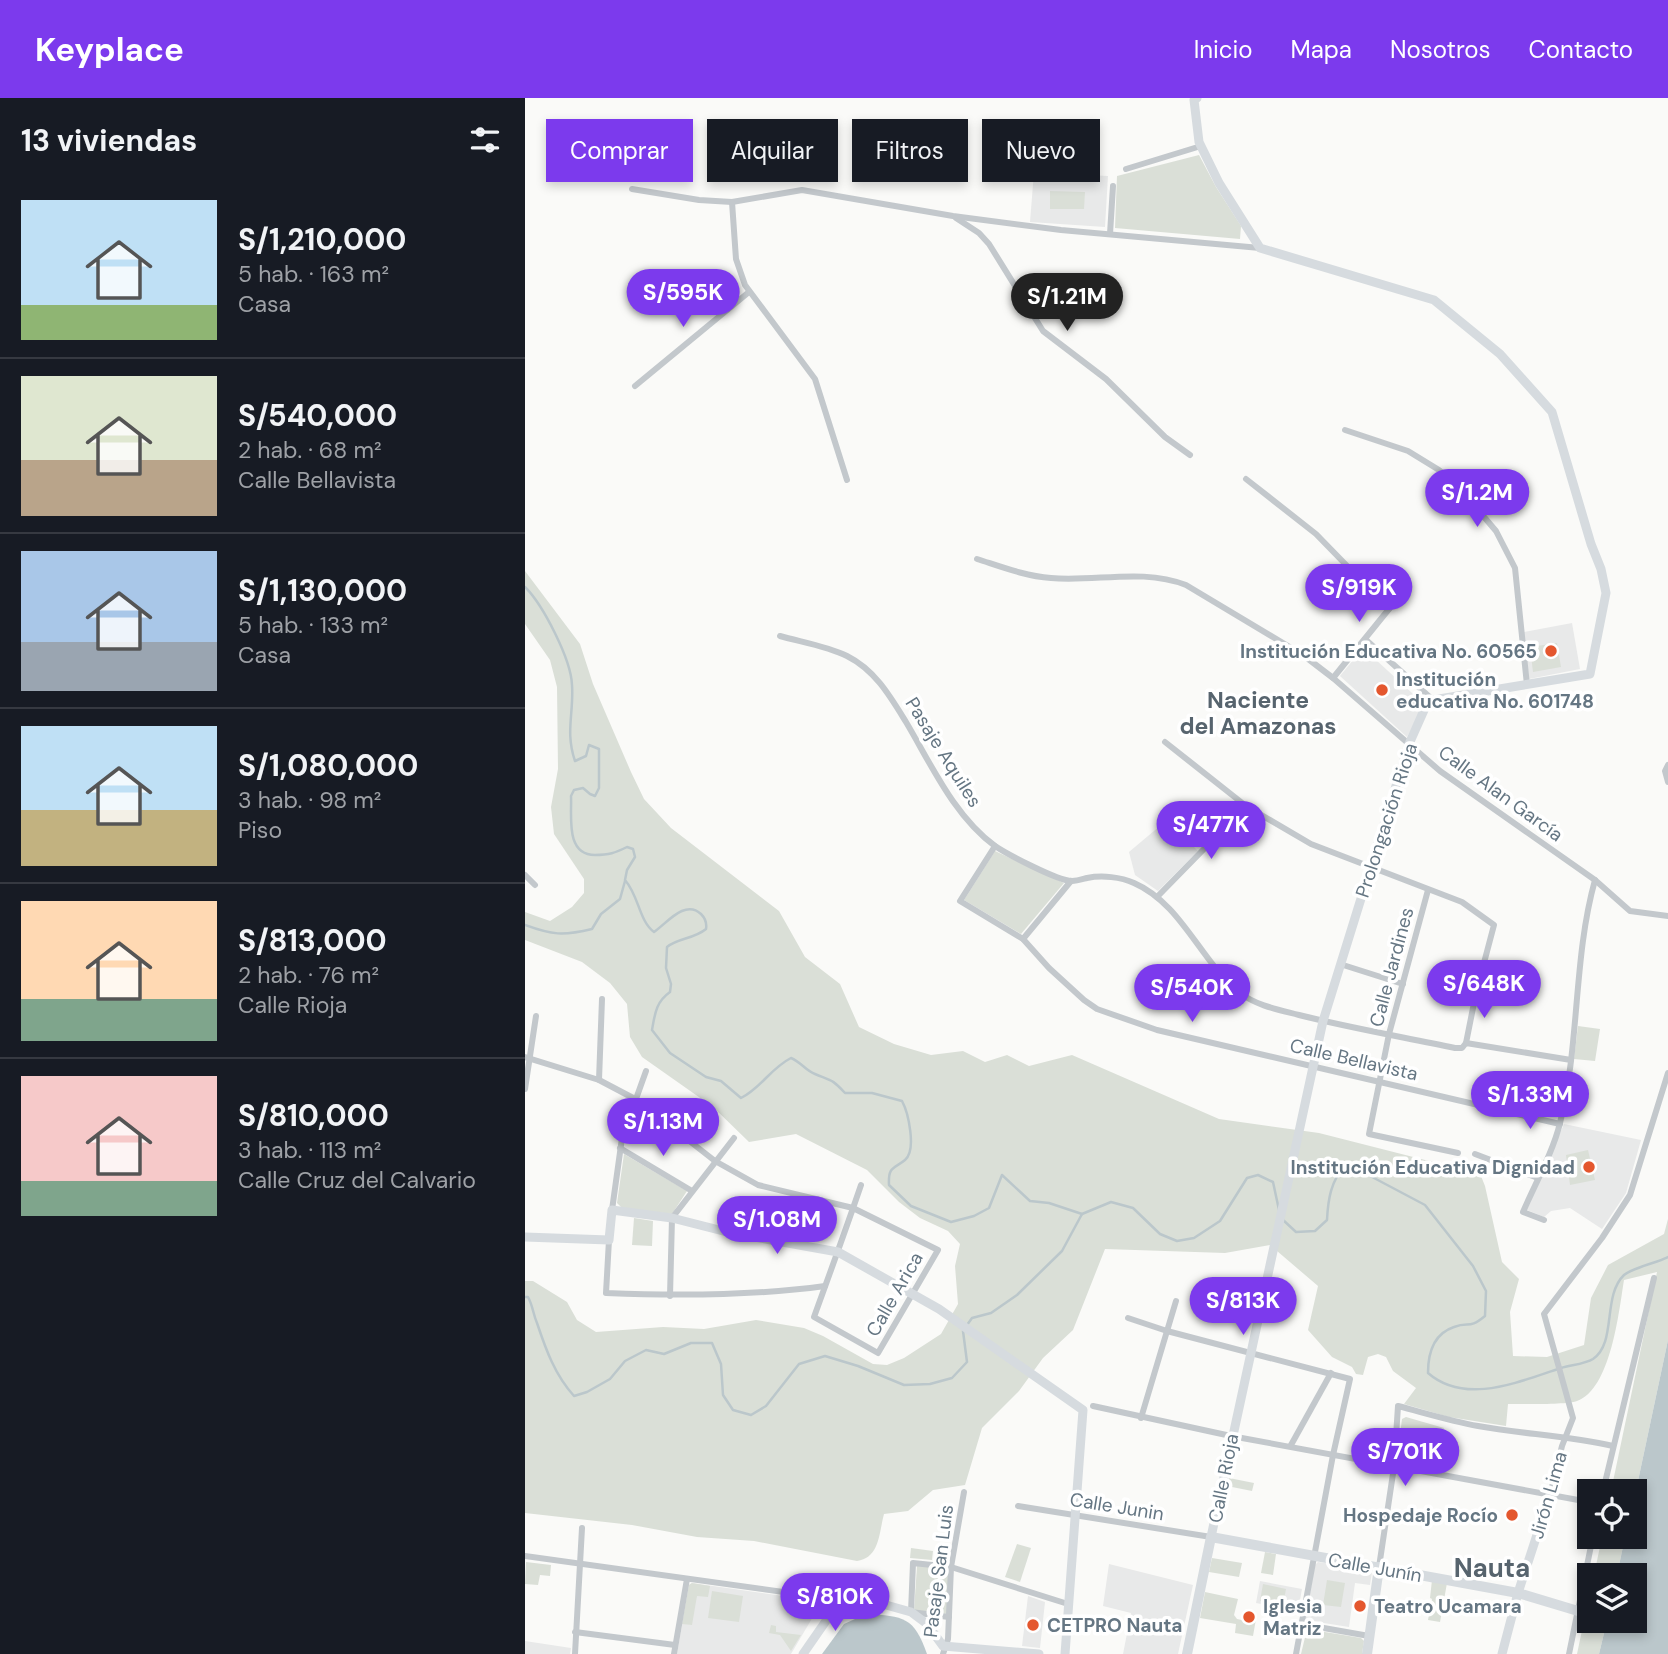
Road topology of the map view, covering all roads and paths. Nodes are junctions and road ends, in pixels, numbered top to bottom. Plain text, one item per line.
1 (1192, 99) edge
2 (1201, 146) junction
3 (1126, 169) dead end
4 (1113, 186) dead end
5 (632, 189) dead end
6 (732, 202) junction
7 (953, 216) junction
8 (1110, 234) junction
9 (1260, 248) junction
10 (749, 292) junction
11 (635, 386) dead end
12 (1345, 430) dead end
13 (1190, 454) dead end
14 (1245, 479) dead end
15 (847, 480) dead end
16 (977, 559) dead end
17 (1406, 588) dead end
18 (1389, 609) junction
19 (780, 636) dead end
20 (1365, 639) junction
21 (1333, 678) junction
22 (1527, 685) junction
23 (1433, 700) junction
24 (1165, 742) dead end
25 (1409, 744) junction
26 (1668, 765) edge
27 (1668, 782) edge
28 (1245, 806) junction
29 (995, 846) junction
30 (1369, 869) junction
31 (525, 875) edge
32 (1595, 880) junction
33 (1071, 881) junction
34 (535, 885) dead end
35 (1427, 890) junction
36 (1157, 897) junction
37 (1668, 916) edge
38 (1023, 939) junction
39 (1340, 964) junction
40 (1403, 984) junction
41 (603, 999) dead end
42 (536, 1016) dead end
43 (1323, 1021) junction
44 (1389, 1034) junction
45 (1468, 1042) junction
46 (527, 1057) edge
47 (1571, 1060) junction
48 (1313, 1066) junction
49 (646, 1071) dead end
50 (1668, 1073) edge
51 (599, 1080) junction
52 (1380, 1081) junction
53 (525, 1089) edge
54 (636, 1100) junction
55 (1560, 1124) junction
56 (734, 1138) dead end
57 (620, 1148) junction
58 (1458, 1153) dead end
59 (1475, 1154) dead end
60 (715, 1161) junction
61 (1538, 1178) junction
62 (861, 1185) dead end
63 (692, 1191) junction
64 (853, 1209) junction
65 (612, 1210) junction
66 (672, 1218) junction
67 (1544, 1220) dead end
68 (525, 1237) edge
69 (609, 1240) junction
70 (838, 1252) junction
71 (1654, 1278) dead end
72 (825, 1286) junction
73 (913, 1294) junction
74 (670, 1296) junction
75 (1176, 1301) dead end
76 (1261, 1301) joint
77 (1128, 1318) dead end
78 (1167, 1331) junction
79 (1251, 1353) junction
80 (1331, 1373) junction
81 (1093, 1406) dead end
82 (1141, 1418) junction
83 (1231, 1436) junction
84 (1567, 1436) junction
85 (1291, 1445) junction
86 (1613, 1446) junction
87 (1333, 1455) junction
88 (1394, 1468) junction
89 (1606, 1479) edge
90 (964, 1492) dead end
91 (1550, 1495) junction
92 (1577, 1500) edge
93 (1018, 1506) dead end
94 (1076, 1516) junction
95 (582, 1528) dead end
96 (1211, 1537) junction
97 (525, 1556) edge
98 (1314, 1556) junction
99 (579, 1564) junction
100 (951, 1567) junction
101 (1379, 1567) junction
102 (687, 1579) junction
103 (1518, 1593) junction
104 (818, 1598) junction
105 (857, 1602) junction
106 (1068, 1604) junction
107 (1577, 1611) edge
108 (911, 1612) junction
109 (1577, 1616) edge
110 (949, 1617) junction
111 (828, 1618) junction
112 (1301, 1624) junction
113 (575, 1632) junction
114 (1369, 1636) junction
115 (675, 1645) junction
116 (944, 1650) edge
117 (575, 1654) edge
118 (674, 1654) edge
119 (803, 1654) edge
120 (1039, 1654) edge
121 (1065, 1654) edge
122 (1187, 1654) edge
123 (1296, 1654) edge
124 (1367, 1654) edge
125 (1501, 1654) edge
126 (1569, 1654) edge

1 - 2 street
2 - 3 street
2 - 9 street
4 - 8 street
5 - 6 street
6 - 7 street
6 - 10 street
7 - 8 street
7 - 13 street
8 - 9 street
9 - 22 street
10 - 11 street
10 - 15 street
12 - 22 street
14 - 18 street
16 - 21 street, Calle Alan García
17 - 18 street
18 - 20 street
19 - 29 street, Pasaje Aquiles
20 - 21 street
20 - 23 street
21 - 25 street, Calle Alan García
22 - 23 street
23 - 25 street, Prolongación Rioja
24 - 28 street
25 - 30 street, Prolongación Rioja
25 - 32 street, Calle Alan García
26 - 27 street
28 - 30 street
28 - 36 street
29 - 33 street, Pasaje Aquiles
29 - 38 street, Calle Bellavista
30 - 35 street
30 - 39 street, Prolongación Rioja
31 - 34 street
32 - 37 street, Calle Alan García
32 - 47 street
33 - 36 street, Pasaje Aquiles
33 - 38 street
35 - 40 street, Calle Jardines
35 - 45 street
36 - 43 street, Pasaje Aquiles
38 - 48 street, Calle Bellavista
39 - 40 street
39 - 43 street, Prolongación Rioja
40 - 44 street, Calle Jardines
41 - 51 street
42 - 46 street
43 - 44 street, Pasaje Aquiles
43 - 48 street, Prolongación Rioja
44 - 45 street, Pasaje Aquiles
44 - 52 street, Calle Jardines
45 - 47 street, Pasaje Aquiles
46 - 51 street
46 - 53 street
47 - 55 street
48 - 52 street, Calle Bellavista
48 - 76 street, Prolongación Rioja
49 - 54 street
50 - 84 street, Jirón Lima
51 - 54 street
52 - 55 street, Calle Bellavista
52 - 58 street, Calle Jardines
54 - 57 street
54 - 60 street
55 - 61 street
56 - 60 street
57 - 63 street
57 - 65 street
59 - 61 street
60 - 63 street
60 - 64 street
61 - 67 street
62 - 64 street
63 - 66 street
64 - 70 street
64 - 73 street, Calle Arica
65 - 66 street
65 - 69 street
66 - 70 street
66 - 74 street
68 - 69 street
69 - 74 street
70 - 72 street
70 - 73 street
71 - 86 street
72 - 73 street, Calle Arica
72 - 74 street
73 - 94 street
75 - 78 street
76 - 79 street, Calle Rioja
77 - 78 street
78 - 79 street
78 - 82 street
79 - 80 street
79 - 83 street, Calle Rioja
80 - 85 street
80 - 87 street
81 - 82 street
82 - 83 street
83 - 85 street
83 - 96 street, Calle Rioja
84 - 86 street
84 - 88 street
84 - 91 street, Jirón Lima
85 - 87 street
86 - 89 street
87 - 88 street
87 - 98 street
88 - 91 street
88 - 101 street
90 - 100 street, Pasaje San Luis
91 - 92 street
91 - 103 street, Jirón Lima
93 - 94 street, Calle Junin
94 - 96 street, Calle Junin
94 - 106 street
95 - 99 street
96 - 98 main road, Calle Junín
96 - 122 main road, Calle Rioja
97 - 99 street
98 - 101 main road, Calle Junín
98 - 112 street
99 - 102 street
99 - 113 street
100 - 106 street
100 - 108 street
100 - 110 street, Pasaje San Luis
101 - 103 main road, Calle Junín
101 - 114 main road
102 - 104 street
102 - 115 street
103 - 107 main road, Calle Junín
103 - 125 street, Jirón Lima
104 - 105 street
104 - 111 street
105 - 108 street
105 - 111 street
106 - 121 street
108 - 110 street
108 - 116 street
109 - 126 street
110 - 116 street, Pasaje San Luis
111 - 119 street
112 - 114 street
112 - 123 street
113 - 115 street
113 - 117 street
114 - 124 main road
115 - 118 street
116 - 120 street

